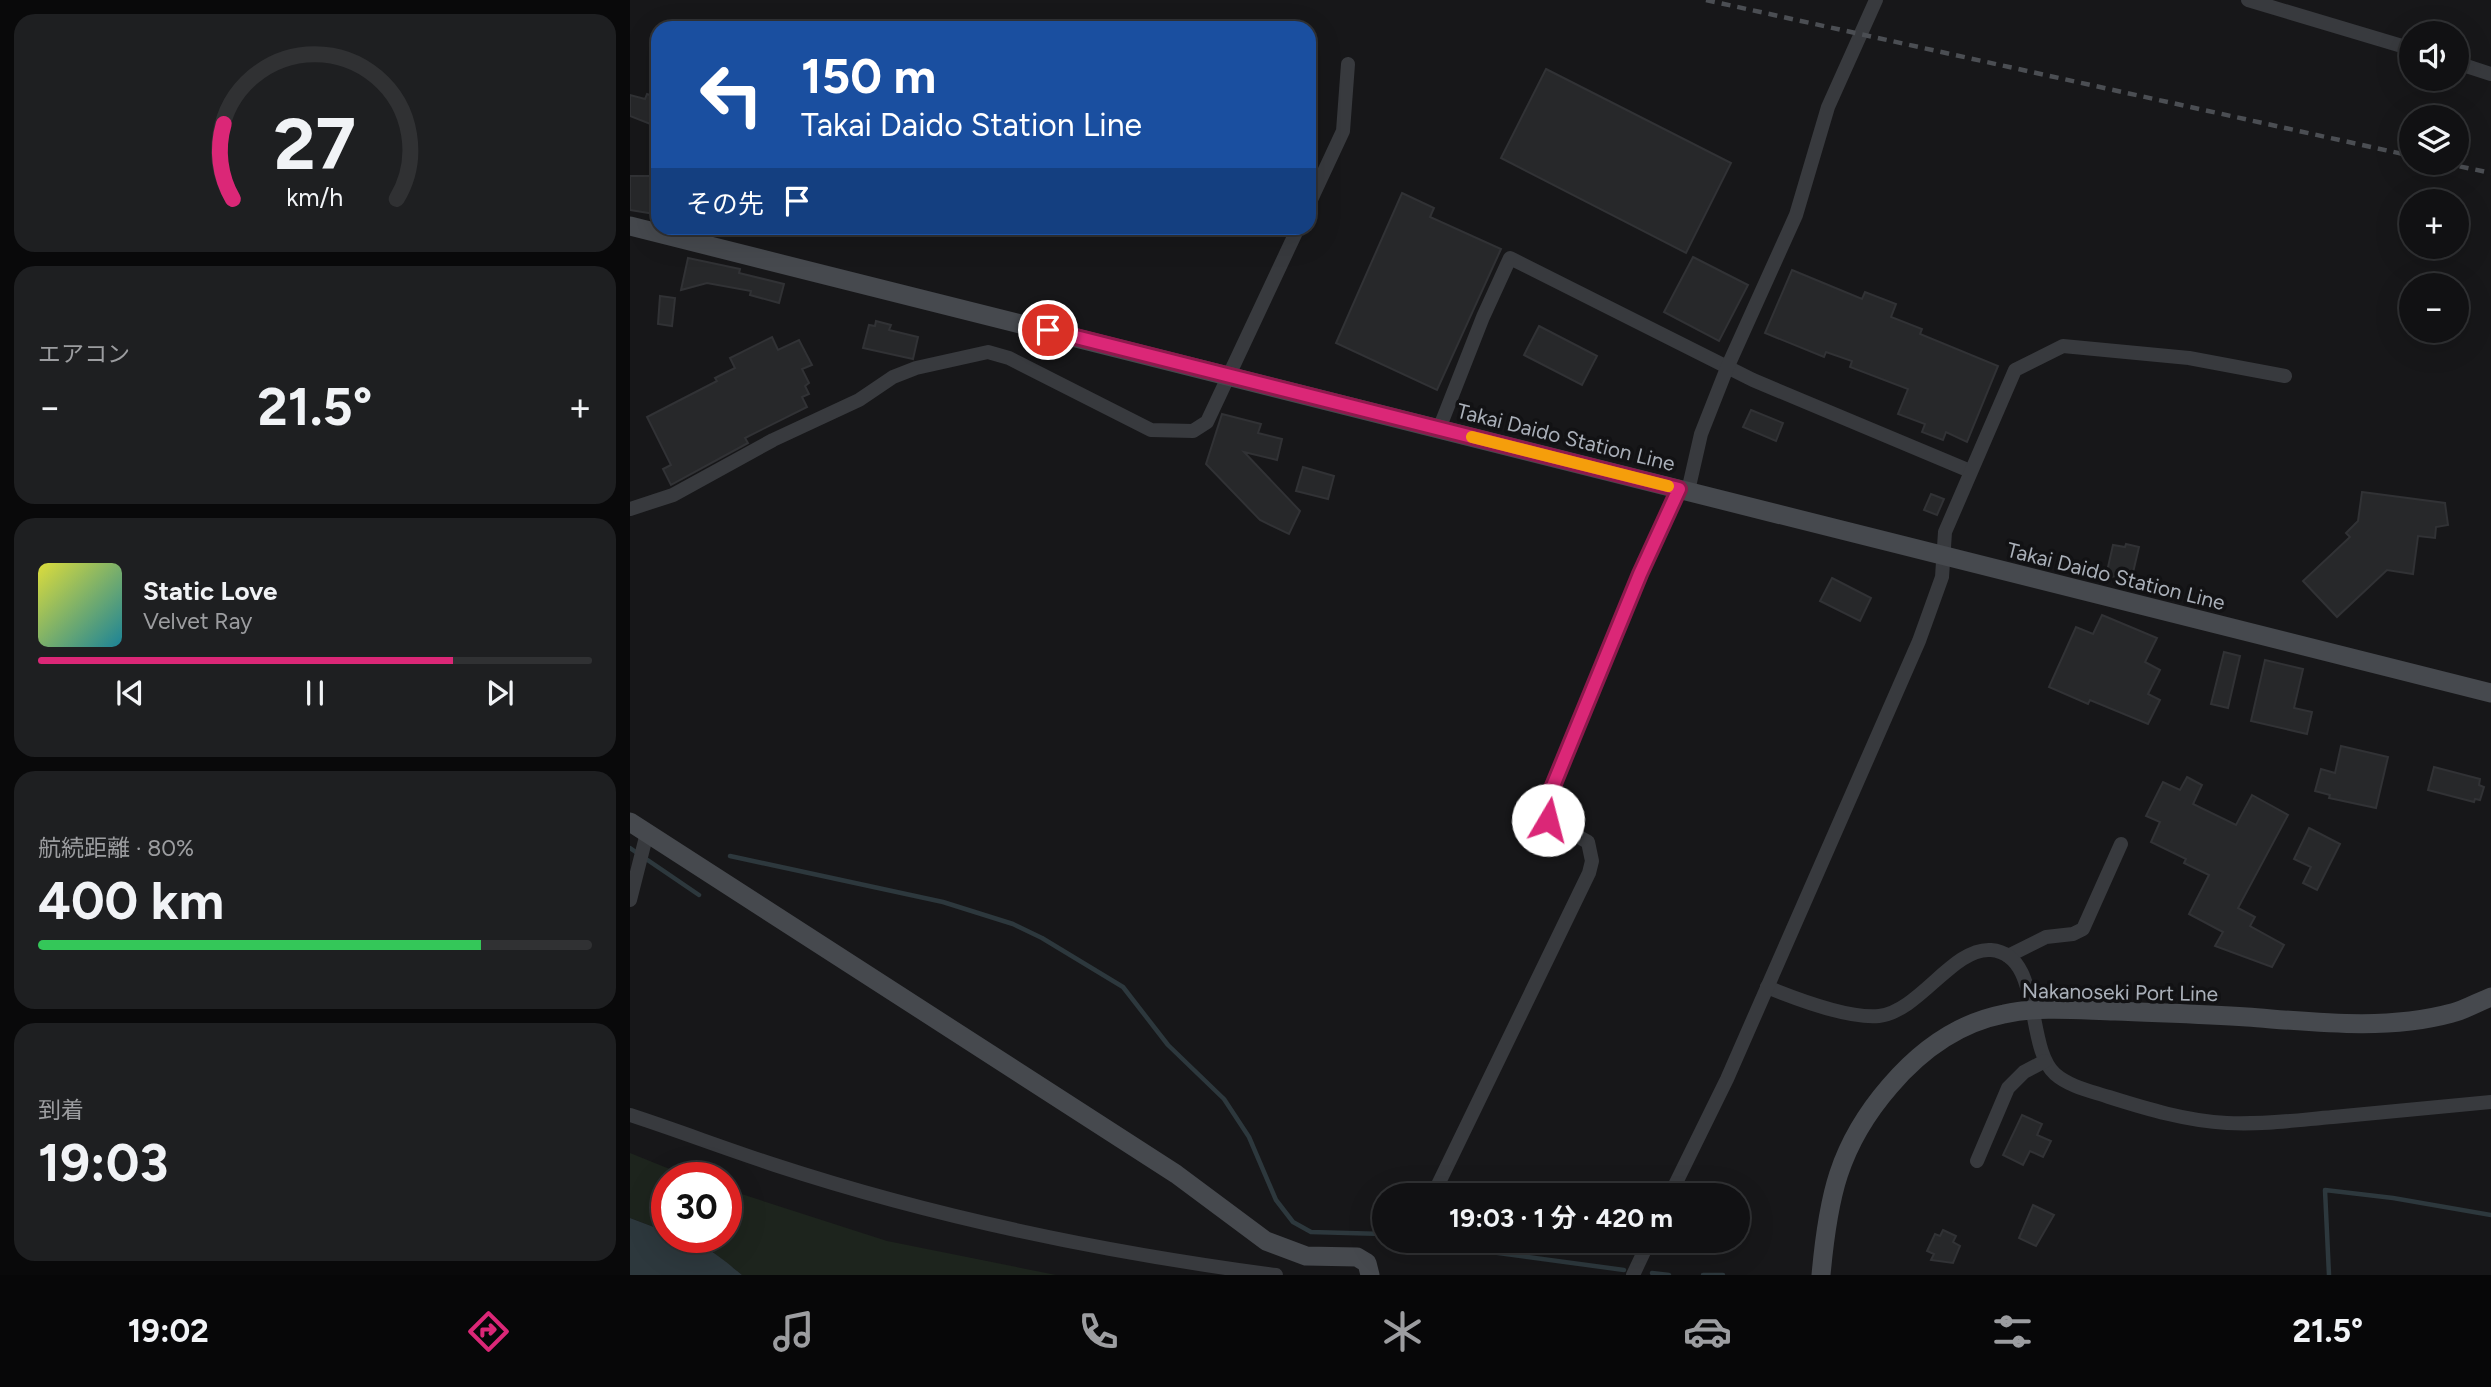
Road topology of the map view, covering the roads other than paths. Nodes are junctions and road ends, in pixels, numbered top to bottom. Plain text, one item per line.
1 (1876, 0) edge
2 (2248, 0) edge
3 (2399, 46) edge
4 (1348, 64) dead end
5 (2469, 67) edge
6 (2491, 74) edge
7 (1316, 189) edge
8 (630, 226) edge
9 (651, 231) edge
10 (666, 235) edge
11 (1295, 235) edge
12 (1727, 368) junction
13 (1227, 376) junction
14 (2285, 376) dead end
15 (1439, 429) junction
16 (1970, 471) junction
17 (1684, 490) junction
18 (630, 509) edge
19 (1944, 556) junction
20 (2491, 693) edge
21 (639, 840) edge
22 (2121, 844) dead end
23 (630, 900) edge
24 (2008, 956) junction
25 (1767, 986) junction
26 (2491, 997) edge
27 (2034, 1010) junction
28 (2045, 1061) junction
29 (2491, 1102) edge
30 (630, 1115) edge
31 (1977, 1161) dead end
32 (1439, 1183) edge
33 (1676, 1183) edge
34 (1643, 1253) edge
35 (1276, 1275) edge
36 (1370, 1275) edge
37 (1633, 1275) edge
38 (1821, 1275) edge

1 - 12 street
2 - 3 street
4 - 7 street
5 - 6 street
8 - 9 main road, Takai Daido Station Line
10 - 13 main road, Takai Daido Station Line
11 - 13 street
12 - 15 street
12 - 16 street
12 - 17 street
13 - 15 main road, Takai Daido Station Line
13 - 18 street
14 - 16 street
15 - 17 main road, Takai Daido Station Line
16 - 19 street
17 - 19 main road, Takai Daido Station Line
17 - 32 street
19 - 20 main road, Takai Daido Station Line
19 - 25 street
21 - 23 street
21 - 36 main road
22 - 24 street
24 - 25 street
24 - 27 street
25 - 33 street
26 - 27 main road, Nakanoseki Port Line
27 - 28 street
27 - 38 main road, Nakanoseki Port Line
28 - 29 street
28 - 31 street
30 - 35 street
34 - 37 street

